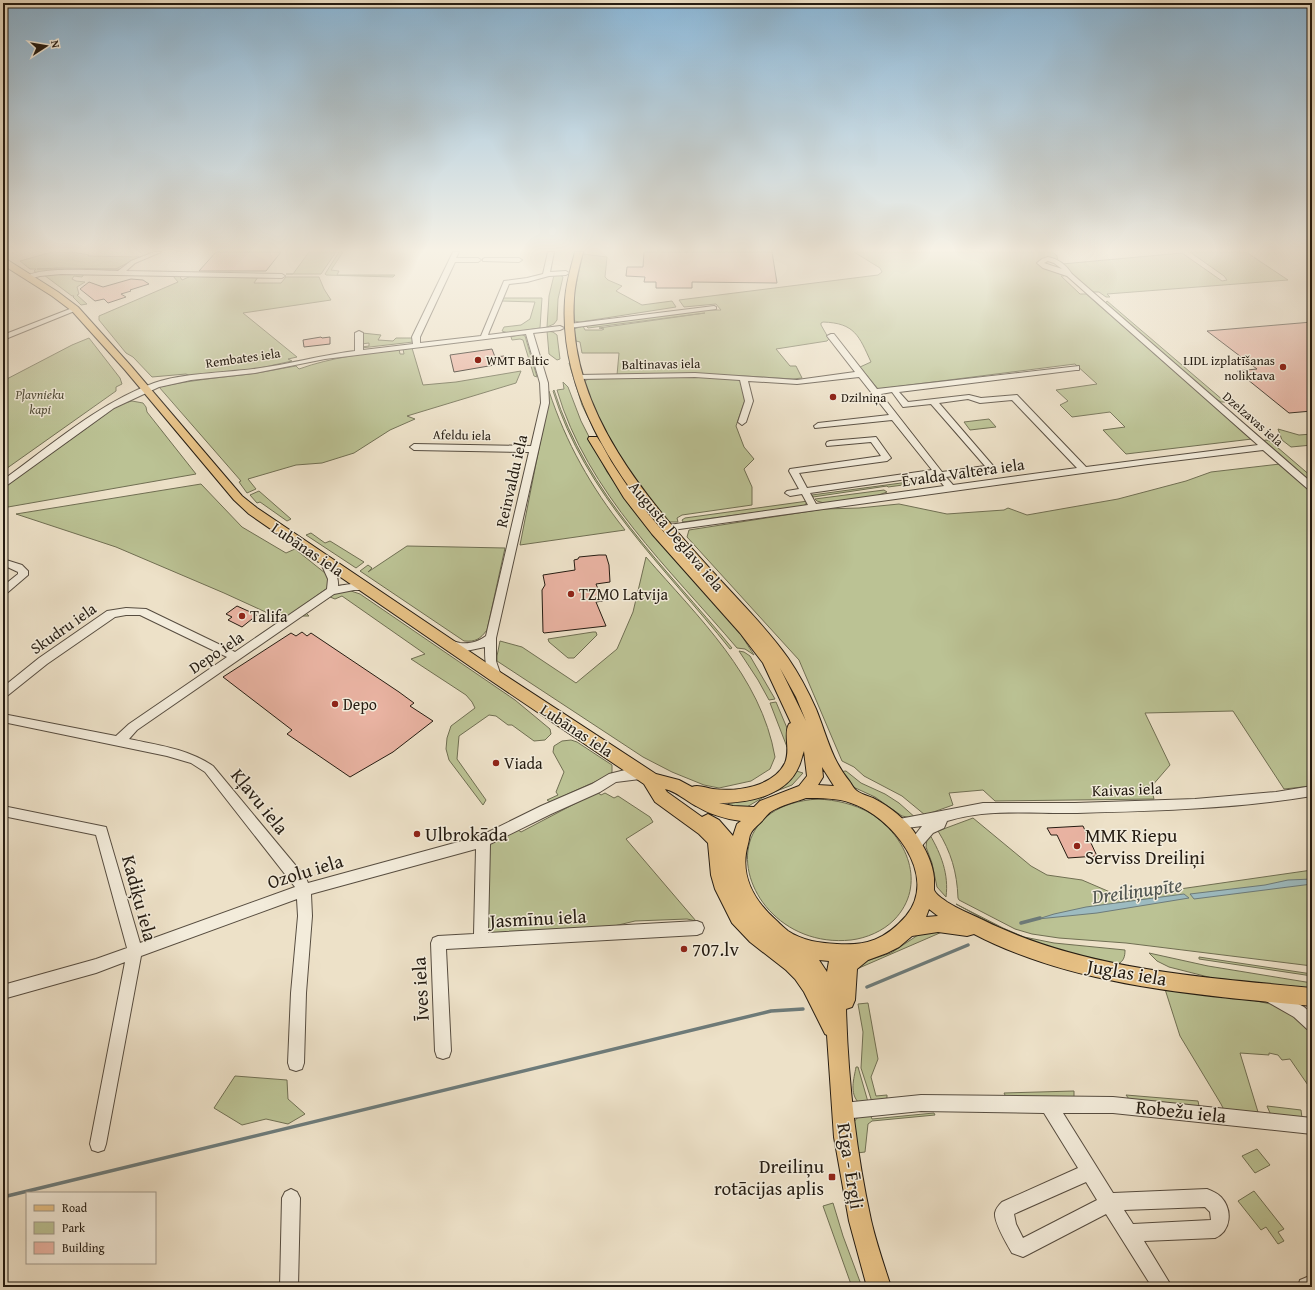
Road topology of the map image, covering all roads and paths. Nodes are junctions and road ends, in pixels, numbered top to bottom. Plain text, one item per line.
1 (67, 312) edge
2 (78, 312) edge
3 (428, 312) edge
4 (494, 312) edge
5 (563, 312) edge
6 (563, 312) edge
7 (668, 312) edge
8 (1112, 312) edge
9 (562, 322) junction
10 (529, 331) junction
11 (359, 333) dead end
12 (831, 336) dead end
13 (3, 338) edge
14 (484, 338) junction
15 (417, 345) junction
16 (359, 352) junction
17 (1076, 368) dead end
18 (861, 374) junction
19 (578, 377) junction
20 (743, 378) junction
21 (146, 390) junction
22 (894, 390) junction
23 (876, 392) junction
24 (932, 402) junction
25 (895, 417) junction
26 (742, 422) dead end
27 (818, 426) dead end
28 (830, 444) dead end
29 (414, 447) dead end
30 (1266, 447) junction
31 (533, 449) junction
32 (1084, 470) junction
33 (939, 474) junction
34 (3, 484) edge
35 (1312, 488) edge
36 (950, 489) junction
37 (804, 491) junction
38 (790, 493) dead end
39 (814, 508) junction
40 (665, 528) junction
41 (325, 561) junction
42 (3, 562) edge
43 (364, 588) junction
44 (3, 591) edge
45 (331, 591) junction
46 (491, 638) junction
47 (447, 643) junction
48 (236, 657) junction
49 (495, 676) junction
50 (3, 693) edge
51 (794, 714) junction
52 (3, 718) edge
53 (120, 741) junction
54 (611, 752) junction
55 (614, 778) junction
56 (651, 779) junction
57 (1312, 791) edge
58 (677, 793) junction
59 (799, 793) junction
60 (851, 796) junction
61 (3, 811) edge
62 (755, 814) junction
63 (943, 817) junction
64 (899, 824) junction
65 (483, 841) junction
66 (915, 844) junction
67 (737, 849) junction
68 (925, 883) junction
69 (304, 890) junction
70 (697, 928) dead end
71 (909, 928) junction
72 (994, 935) junction
73 (481, 940) junction
74 (800, 946) junction
75 (135, 950) junction
76 (853, 954) junction
77 (3, 992) edge
78 (1265, 992) junction
79 (1312, 997) edge
80 (1312, 1024) edge
81 (834, 1034) junction
82 (443, 1051) dead end
83 (296, 1063) dead end
84 (1049, 1105) junction
85 (843, 1112) junction
86 (1312, 1126) edge
87 (98, 1144) dead end
88 (1090, 1171) junction
89 (291, 1198) dead end
90 (1109, 1203) junction
91 (1128, 1233) junction
92 (1312, 1284) edge
93 (289, 1287) edge
94 (879, 1287) edge
95 (1163, 1287) edge
96 (1307, 1287) edge

1 - 13 street
2 - 21 main road, Lubānas iela
3 - 15 street
4 - 14 street
5 - 9 main road, Augusta Deglava iela
6 - 9 main road, Augusta Deglava iela
7 - 9 street, Rembates iela
8 - 30 street, Dzelzavas iela
9 - 10 street, Rembates iela
9 - 19 main road, Augusta Deglava iela
9 - 51 main road, Augusta Deglava iela
10 - 14 street, Rembates iela
10 - 31 street, Reinvaldu iela
11 - 16 street
12 - 18 street
14 - 15 street, Rembates iela
15 - 16 street, Rembates iela
16 - 21 street, Rembates iela
17 - 22 street
18 - 20 street, Baltinavas iela
18 - 23 street
19 - 20 street, Baltinavas iela
19 - 40 main road, Augusta Deglava iela
20 - 26 street
21 - 34 street, Rembates iela
21 - 41 main road, Lubānas iela
22 - 23 street
22 - 24 street
23 - 25 street
24 - 32 street
24 - 33 street
25 - 27 street
25 - 33 street
28 - 37 street
29 - 31 street, Afeldu iela
30 - 32 street, Ēvalda Valtera iela
30 - 35 street, Dzelzavas iela
31 - 46 street, Reinvaldu iela
32 - 36 street, Ēvalda Valtera iela
33 - 36 street
33 - 37 street
36 - 39 street, Ēvalda Valtera iela
37 - 38 street
37 - 39 street
39 - 40 street, Ēvalda Valtera iela
40 - 60 main road, Augusta Deglava iela
41 - 43 main road, Lubānas iela
41 - 45 street
42 - 44 street
43 - 45 street, Depo iela
43 - 47 main road, Lubānas iela
45 - 48 street, Depo iela
46 - 47 street
46 - 49 street, Reinvaldu iela
47 - 49 main road, Lubānas iela
48 - 50 street, Skudru iela
48 - 53 street, Depo iela
49 - 54 main road, Lubānas iela
51 - 58 main road
51 - 59 main road, Augusta Deglava iela
52 - 53 street, Kļavu iela
53 - 69 street, Kļavu iela
54 - 55 street
54 - 56 main road, Lubānas iela
55 - 56 street, Ozolu iela
55 - 65 street, Ozolu iela
56 - 58 main road, Lubānas iela
56 - 81 main road
57 - 63 street, Kaivas iela
58 - 62 main road, Lubānas iela
58 - 67 main road, Lubānas iela
59 - 60 main road
59 - 62 main road
60 - 64 main road
61 - 75 street, Kadiķu iela
62 - 67 main road
63 - 64 street, Kaivas iela
63 - 66 street, Kaivas iela
64 - 66 main road
65 - 69 street, Ozolu iela
65 - 73 street, Jasmīnu iela
66 - 68 main road
67 - 74 main road
68 - 71 main road
68 - 72 main road, Juglas iela
69 - 75 street, Ozolu iela
69 - 83 street
70 - 73 street, Jasmīnu iela
71 - 72 main road, Juglas iela
71 - 76 main road
72 - 78 main road, Juglas iela
73 - 82 street, Īves iela
74 - 76 main road
74 - 81 main road, Rīga - Ērgļi
75 - 77 street, Ozolu iela
75 - 87 street, Kadiķu iela
76 - 81 main road, Rīga - Ērgļi
78 - 79 main road, Juglas iela
78 - 80 street, Juglas iela
81 - 85 main road, Rīga - Ērgļi
84 - 85 street, Robežu iela
84 - 86 street, Robežu iela
84 - 88 street
85 - 94 main road, Rīga - Ērgļi
88 - 90 street
88 - 90 street
89 - 93 street
90 - 91 street
90 - 91 street
91 - 95 street
92 - 96 street

